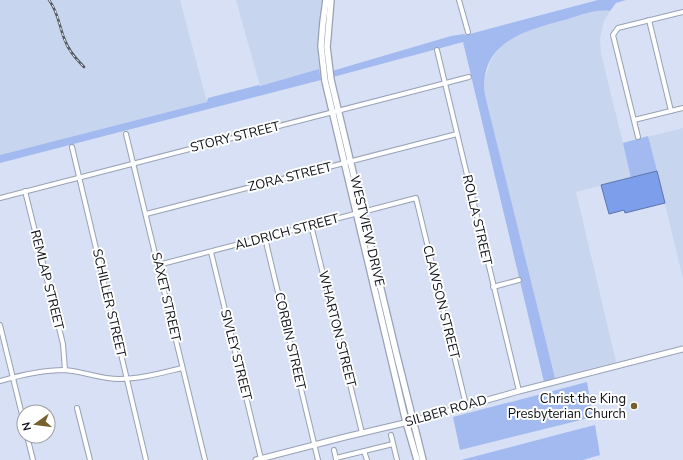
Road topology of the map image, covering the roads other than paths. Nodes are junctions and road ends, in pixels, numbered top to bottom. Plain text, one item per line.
1 (326, 0) edge
2 (331, 0) edge
3 (459, 0) edge
4 (683, 12) edge
5 (649, 20) junction
6 (468, 32) dead end
7 (437, 50) dead end
8 (469, 77) dead end
9 (444, 83) junction
10 (683, 108) edge
11 (335, 111) junction
12 (671, 111) junction
13 (634, 120) junction
14 (126, 134) dead end
15 (457, 134) junction
16 (638, 137) dead end
17 (72, 147) dead end
18 (348, 162) junction
19 (133, 163) junction
20 (79, 178) junction
21 (25, 192) junction
22 (0, 198) edge
23 (416, 198) joint
24 (360, 213) junction
25 (146, 214) junction
26 (311, 225) junction
27 (265, 238) junction
28 (211, 252) junction
29 (158, 265) junction
30 (519, 280) dead end
31 (493, 287) junction
32 (0, 325) edge
33 (683, 349) edge
34 (393, 352) junction
35 (182, 368) junction
36 (65, 370) junction
37 (13, 377) junction
38 (127, 379) junction
39 (0, 380) edge
40 (519, 391) junction
41 (19, 404) edge
42 (466, 405) junction
43 (77, 408) dead end
44 (413, 421) junction
45 (406, 422) junction
46 (362, 433) junction
47 (391, 435) dead end
48 (29, 444) edge
49 (393, 444) junction
50 (315, 445) junction
51 (334, 450) dead end
52 (364, 451) junction
53 (259, 459) edge
54 (336, 459) edge
55 (33, 460) edge
56 (90, 460) edge
57 (146, 460) edge
58 (204, 460) edge
59 (318, 460) edge
60 (367, 460) edge
61 (398, 460) edge
62 (417, 460) edge
63 (423, 460) edge

1 - 11 main road, WESTVIEW DRIVE
2 - 11 main road, WESTVIEW DRIVE
3 - 6 street
4 - 5 street
5 - 12 street
5 - 13 street
7 - 9 street, ROLLA STREET
8 - 9 street, STORY STREET
9 - 11 street, STORY STREET
9 - 15 street, ROLLA STREET
10 - 12 street
11 - 18 main road, WESTVIEW DRIVE
11 - 19 street, STORY STREET
12 - 13 street
13 - 16 street
14 - 19 street, SAXET STREET
15 - 18 street, ZORA STREET
15 - 31 street, ROLLA STREET
17 - 20 street, SCHILLER STREET
18 - 24 main road, WESTVIEW DRIVE
18 - 25 street, ZORA STREET
19 - 20 street, STORY STREET
19 - 25 street, SAXET STREET
20 - 21 street, STORY STREET
20 - 38 street, SCHILLER STREET
21 - 22 street, STORY STREET
21 - 36 street, REMLAP STREET
23 - 24 street, ALDRICH STREET
23 - 42 street, CLAWSON STREET
24 - 26 street, ALDRICH STREET
24 - 34 main road, WESTVIEW DRIVE
25 - 29 street, SAXET STREET
26 - 27 street, ALDRICH STREET
26 - 46 street, WHARTON STREET
27 - 28 street, ALDRICH STREET
27 - 50 street, CORBIN STREET
28 - 29 street, ALDRICH STREET
28 - 53 street, SIVLEY STREET
29 - 35 street, SAXET STREET
30 - 31 street
31 - 40 street, ROLLA STREET
32 - 37 street
33 - 40 street, SILBER ROAD
34 - 44 main road, WESTVIEW DRIVE
34 - 45 main road, WESTVIEW DRIVE
35 - 38 street
35 - 58 street, SAXET STREET
36 - 37 street
36 - 38 street
37 - 39 street
37 - 41 street
38 - 57 street, SCHILLER STREET
40 - 42 street, SILBER ROAD
42 - 44 street, SILBER ROAD
43 - 56 street
44 - 45 street, SILBER ROAD
44 - 63 main road, WESTVIEW DRIVE
45 - 46 street, SILBER ROAD
45 - 62 main road, WESTVIEW DRIVE
46 - 50 street, SILBER ROAD
47 - 49 street
48 - 55 street
49 - 52 street
49 - 61 street
50 - 53 street, SILBER ROAD
50 - 59 street, CORBIN STREET
51 - 54 street
52 - 54 street
52 - 60 street

